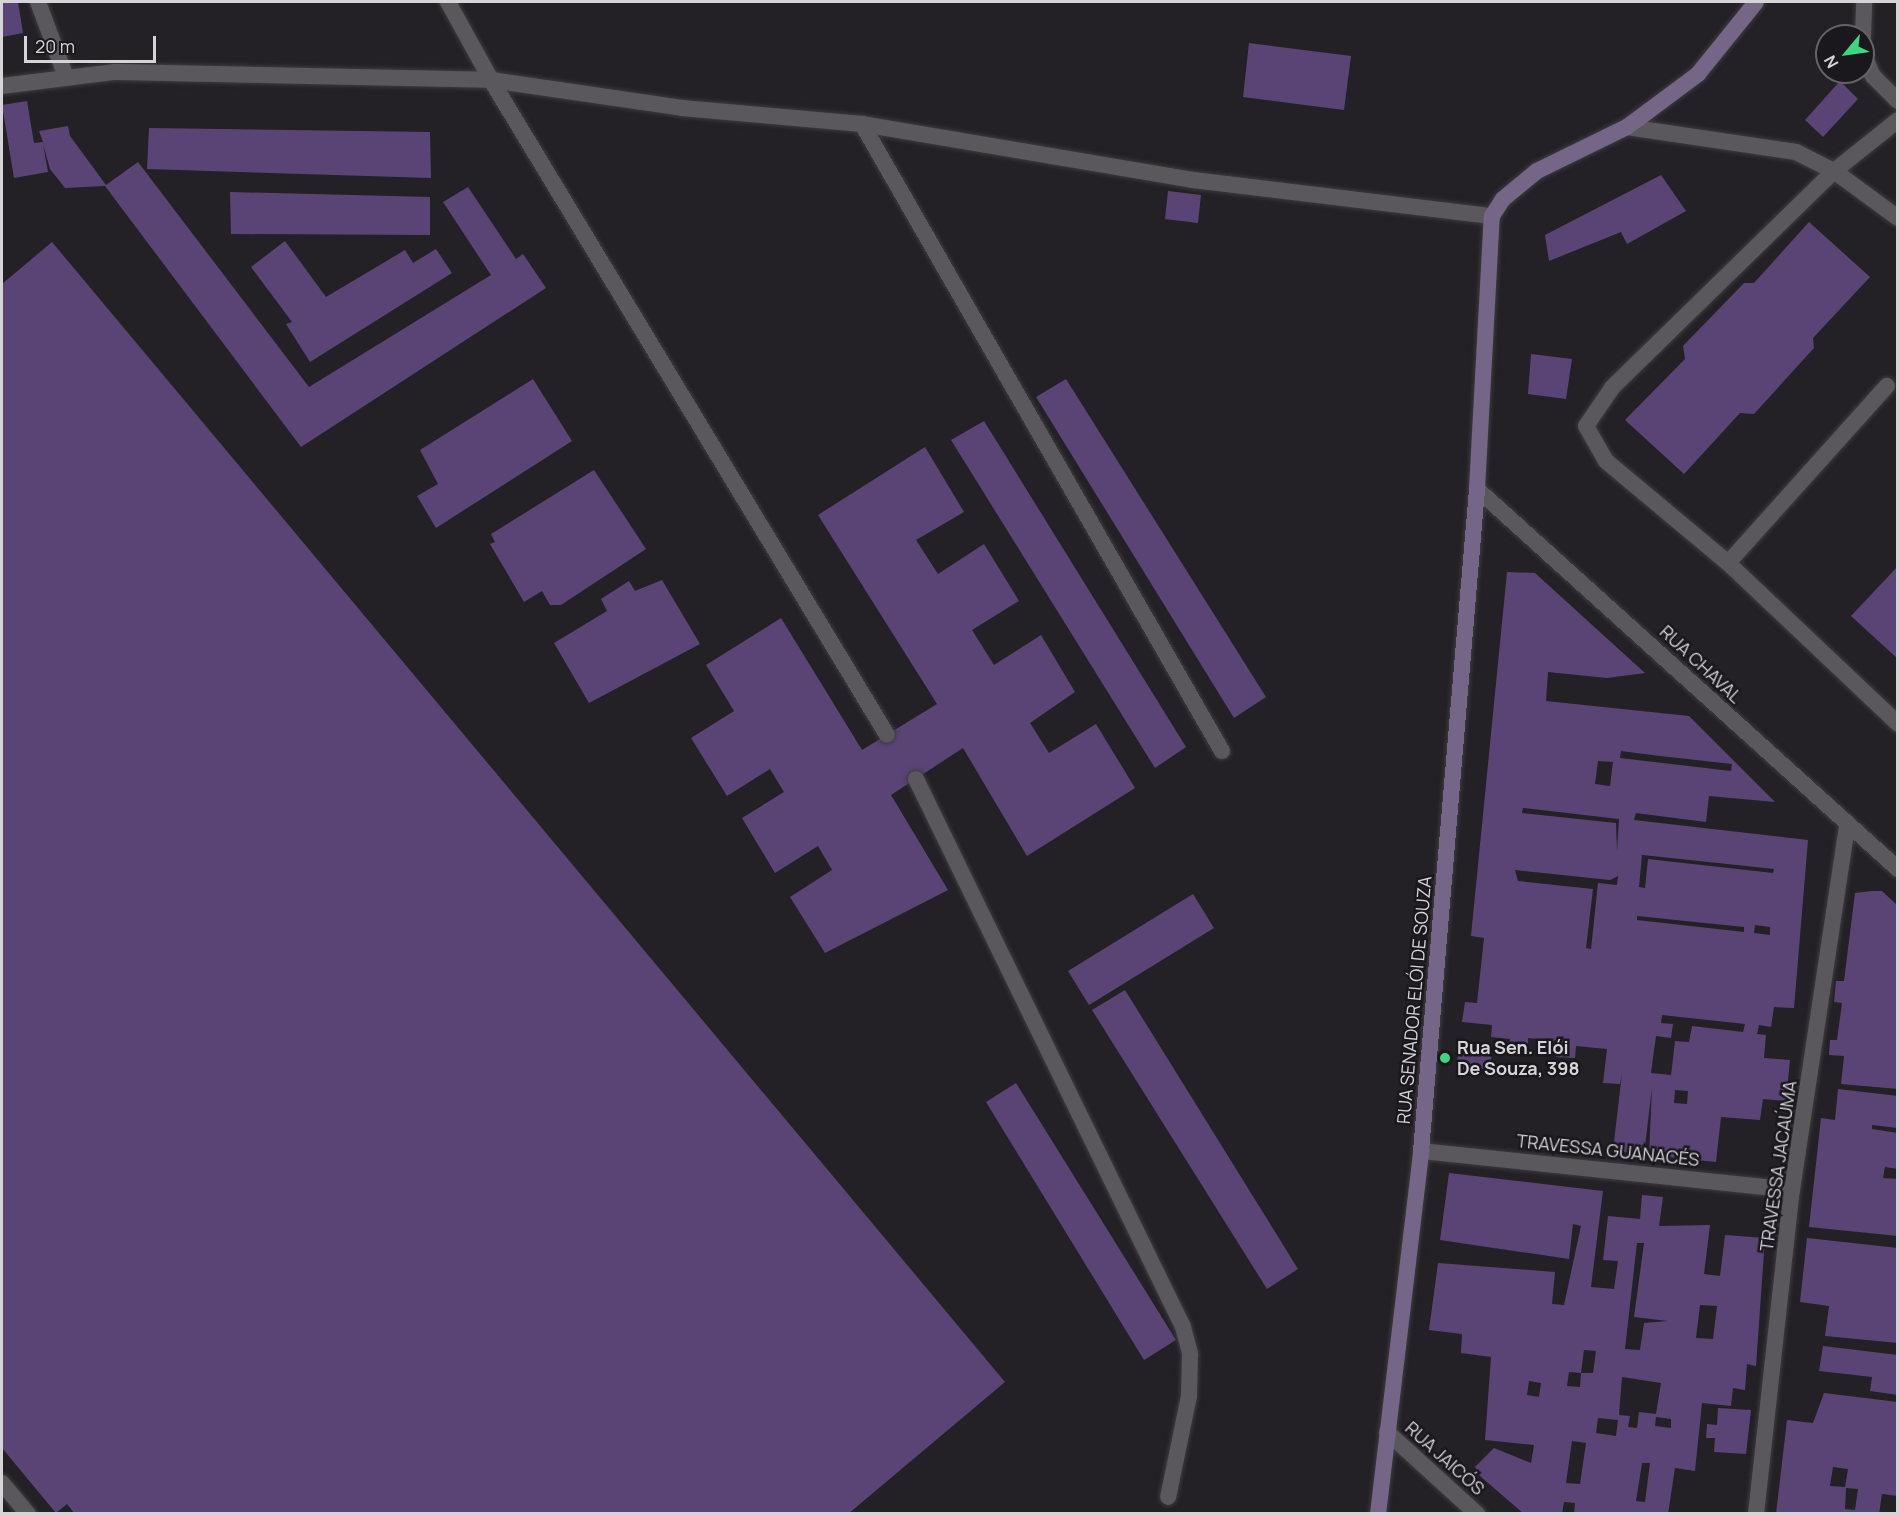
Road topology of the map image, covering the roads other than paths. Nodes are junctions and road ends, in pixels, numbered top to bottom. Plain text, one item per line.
1 (38, 2) edge
2 (448, 2) edge
3 (1756, 2) edge
4 (1864, 2) edge
5 (1863, 24) edge
6 (66, 77) junction
7 (1875, 78) edge
8 (490, 80) junction
9 (2, 86) edge
10 (1898, 101) edge
11 (1898, 120) edge
12 (862, 124) junction
13 (1627, 127) junction
14 (1834, 171) junction
15 (1492, 216) junction
16 (1898, 218) edge
17 (1887, 386) dead end
18 (1477, 489) junction
19 (1728, 563) junction
20 (1898, 724) edge
21 (887, 735) dead end
22 (1222, 751) dead end
23 (916, 779) dead end
24 (1847, 825) junction
25 (1898, 869) edge
26 (1421, 1151) junction
27 (1791, 1190) junction
28 (1387, 1432) junction
29 (2, 1483) edge
30 (1168, 1497) dead end
31 (28, 1514) edge
32 (1378, 1514) edge
33 (1477, 1514) edge
34 (1756, 1514) edge

1 - 6 street
2 - 8 street
3 - 13 main road
4 - 5 street
6 - 8 street
6 - 9 street
7 - 10 street
8 - 12 street
8 - 21 street
11 - 14 street
12 - 15 street
12 - 22 street
13 - 14 street
13 - 15 main road
14 - 16 street
14 - 19 street
15 - 18 main road, RUA SENADOR ELÓI DE SOUZA
17 - 19 street
18 - 24 street, RUA CHAVAL
18 - 26 main road, RUA SENADOR ELÓI DE SOUZA
19 - 20 street
23 - 30 street
24 - 25 street, RUA CHAVAL
24 - 27 street, TRAVESSA JACAÚMA
26 - 27 street, TRAVESSA GUANACÉS
26 - 28 main road, RUA SENADOR ELÓI DE SOUZA
27 - 34 street, TRAVESSA JACAÚMA
28 - 32 main road, RUA SENADOR ELÓI DE SOUZA
28 - 33 street, RUA JAICÓS
29 - 31 street

